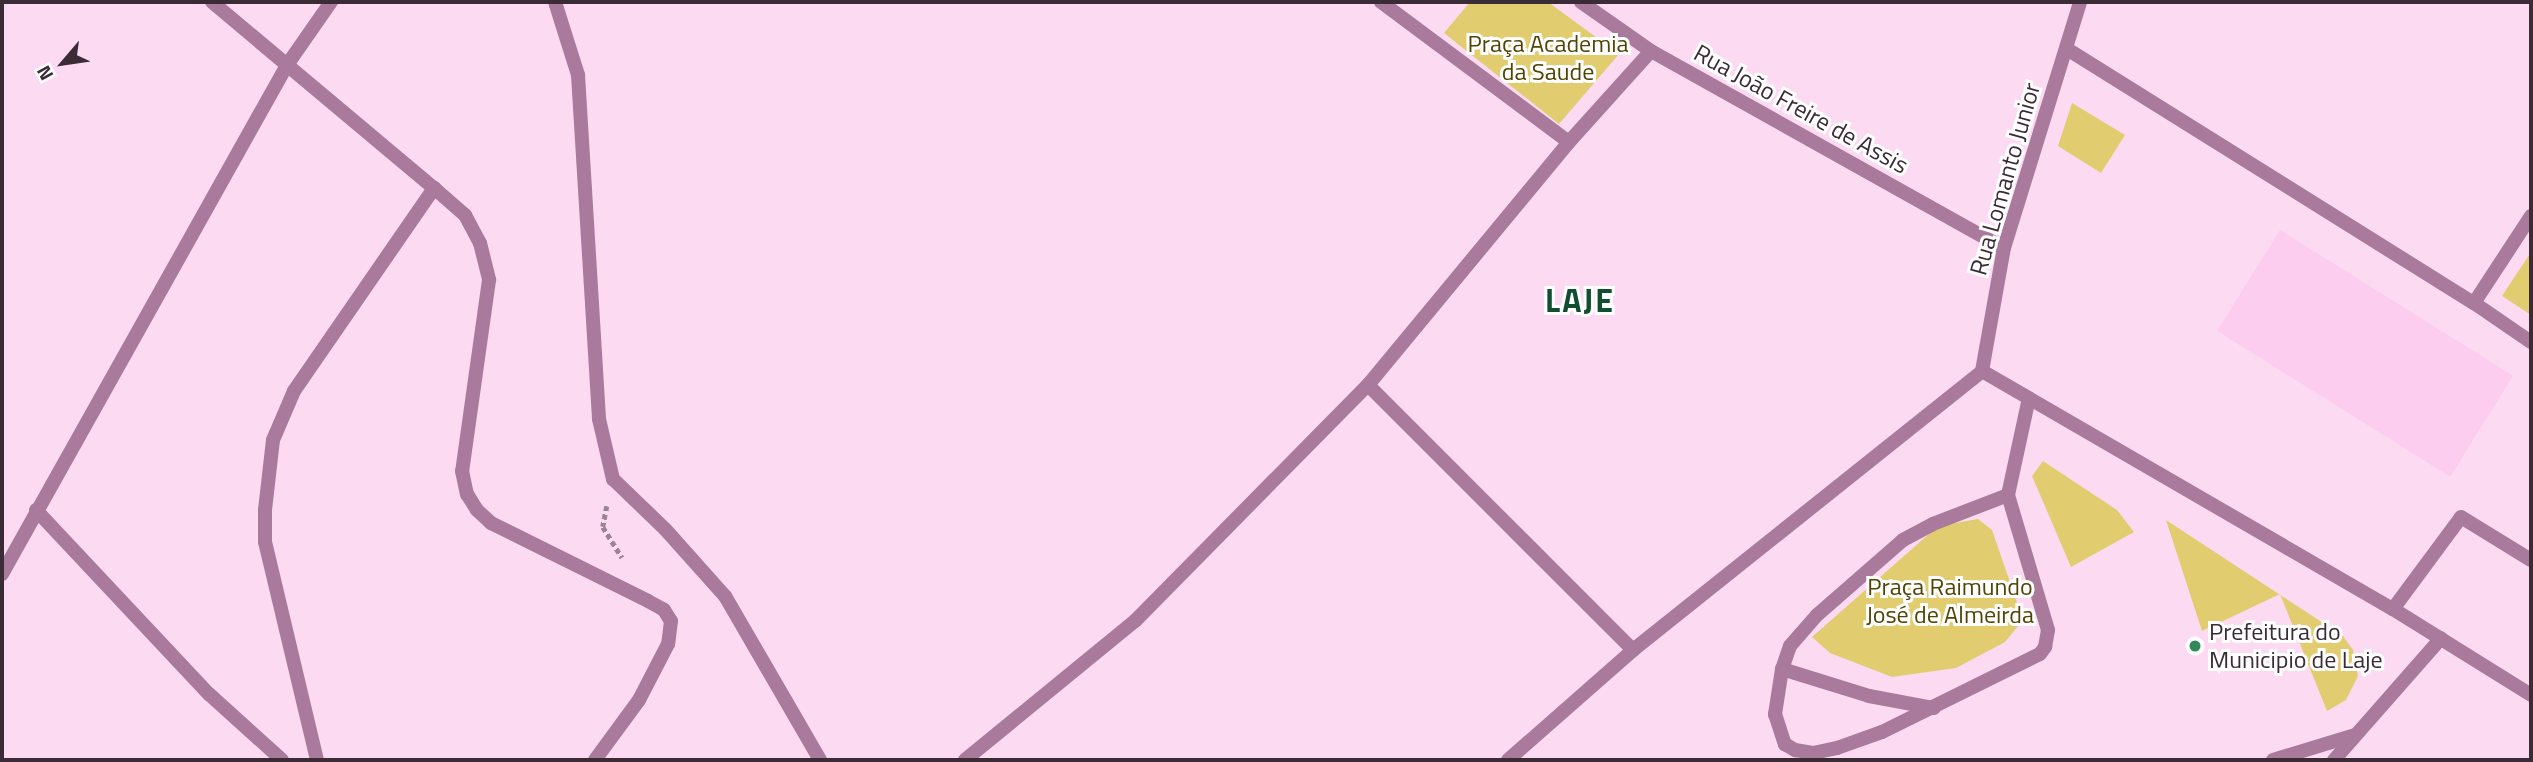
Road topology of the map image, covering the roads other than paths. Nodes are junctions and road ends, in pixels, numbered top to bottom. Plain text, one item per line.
1 (212, 2) edge
2 (331, 2) edge
3 (555, 2) edge
4 (1381, 2) edge
5 (1581, 2) edge
6 (2080, 2) edge
7 (2067, 49) junction
8 (1651, 51) junction
9 (287, 65) junction
10 (1569, 142) junction
11 (434, 188) junction
12 (2531, 216) edge
13 (2004, 248) junction
14 (2474, 303) junction
15 (2531, 342) edge
16 (1982, 371) junction
17 (1368, 385) junction
18 (2029, 398) junction
19 (2008, 495) junction
20 (36, 509) junction
21 (2531, 559) edge
22 (2, 574) edge
23 (2393, 609) junction
24 (2441, 639) junction
25 (1633, 650) junction
26 (1782, 669) junction
27 (2531, 695) edge
28 (1934, 708) junction
29 (2358, 734) junction
30 (282, 760) edge
31 (317, 760) edge
32 (595, 760) edge
33 (820, 760) edge
34 (965, 760) edge
35 (1508, 760) edge
36 (2273, 760) edge
37 (2334, 760) edge

1 - 9 street
2 - 9 street
3 - 33 street
4 - 10 street
5 - 8 street, Rua João Freire de Assis
6 - 7 street, Rua Lomanto Junior
7 - 13 street, Rua Lomanto Junior
7 - 14 street
8 - 10 street
8 - 13 street, Rua João Freire de Assis
9 - 11 street
9 - 20 street
10 - 17 street
11 - 31 street
11 - 32 street
12 - 14 street
13 - 16 street, Rua Lomanto Junior
14 - 15 street
16 - 18 street
16 - 25 street
17 - 25 street
17 - 34 street
18 - 19 street
18 - 23 street
19 - 26 street
19 - 28 street
20 - 22 street
20 - 30 street
21 - 23 street
23 - 24 street
24 - 27 street
24 - 29 street
25 - 35 street
26 - 28 street
26 - 28 street
29 - 36 street
29 - 37 street

